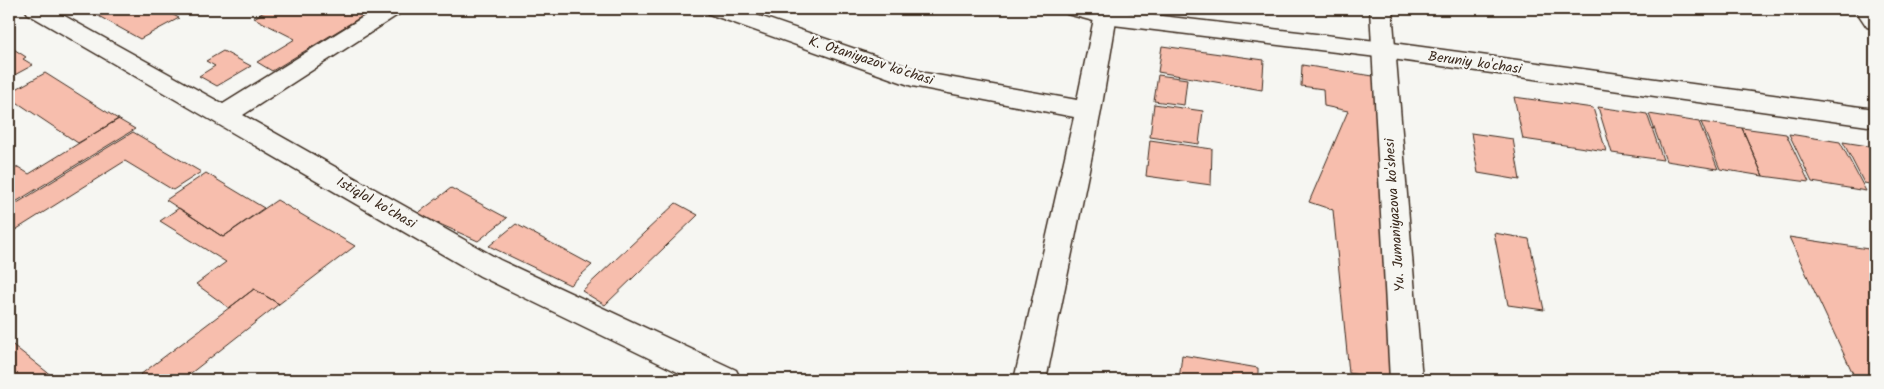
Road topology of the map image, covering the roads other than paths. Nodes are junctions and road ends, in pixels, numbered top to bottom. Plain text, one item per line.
1 (36, 9) edge
2 (392, 9) edge
3 (717, 9) edge
4 (1075, 9) edge
5 (1381, 9) edge
6 (1866, 9) edge
7 (1106, 13) edge
8 (1875, 22) edge
9 (1384, 50) junction
10 (1088, 111) junction
11 (223, 116) junction
12 (1875, 118) edge
13 (725, 380) edge
14 (1030, 380) edge
15 (1406, 380) edge

1 - 11 street, Istiqlol ko'chasi
2 - 11 street
3 - 10 street, K. Otaniyazov ko'chasi
4 - 7 street, Beruniy ko'chasi
5 - 9 street, Yu. Jumaniyazova ko'shesi
6 - 8 street
7 - 9 street, Beruniy ko'chasi
7 - 10 street
9 - 12 street, Beruniy ko'chasi
9 - 15 street, Yu. Jumaniyazova ko'shesi
10 - 14 street
11 - 13 street, Istiqlol ko'chasi

